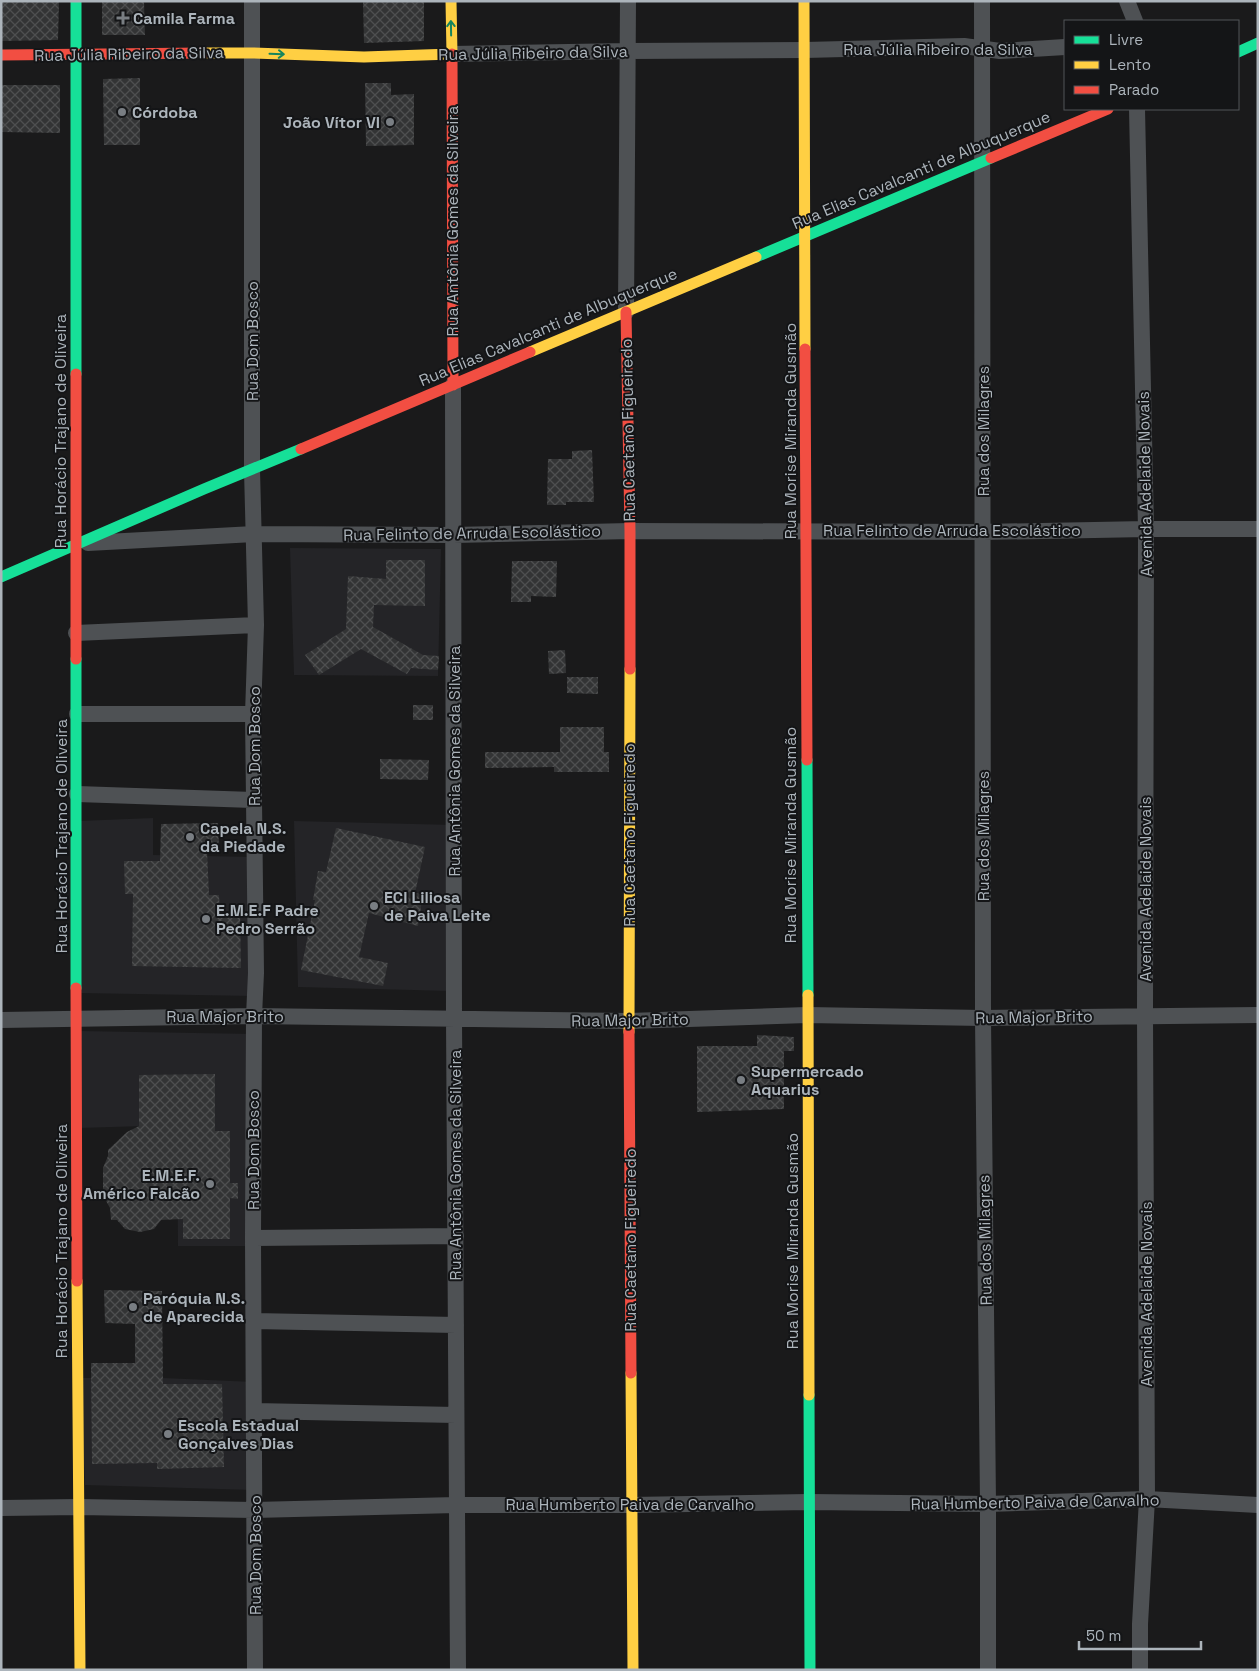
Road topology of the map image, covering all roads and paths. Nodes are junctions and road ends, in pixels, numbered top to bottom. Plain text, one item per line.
1 (76, 1) edge
2 (252, 1) edge
3 (451, 1) edge
4 (628, 1) edge
5 (804, 1) edge
6 (982, 1) edge
7 (1127, 1) edge
8 (1135, 20) edge
9 (1258, 43) edge
10 (1064, 47) edge
11 (983, 48) junction
12 (629, 50) junction
13 (805, 50) junction
14 (1239, 52) edge
15 (252, 53) junction
16 (76, 54) junction
17 (452, 54) junction
18 (1, 55) edge
19 (1106, 110) edge
20 (1137, 110) edge
21 (982, 162) junction
22 (805, 238) junction
23 (626, 312) junction
24 (453, 385) junction
25 (252, 470) junction
26 (1146, 529) junction
27 (1258, 529) edge
28 (807, 530) junction
29 (630, 531) junction
30 (983, 532) junction
31 (254, 534) junction
32 (453, 535) junction
33 (76, 544) junction
34 (1, 577) edge
35 (256, 625) junction
36 (76, 632) junction
37 (77, 714) junction
38 (253, 714) junction
39 (77, 794) junction
40 (253, 800) junction
41 (807, 1015) junction
42 (1258, 1015) edge
43 (254, 1016) junction
44 (1145, 1016) junction
45 (78, 1018) junction
46 (983, 1018) junction
47 (454, 1019) junction
48 (1, 1020) edge
49 (629, 1021) junction
50 (456, 1236) junction
51 (253, 1238) junction
52 (253, 1321) junction
53 (456, 1325) junction
54 (254, 1411) junction
55 (456, 1415) junction
56 (1147, 1499) junction
57 (809, 1502) junction
58 (988, 1504) junction
59 (456, 1505) junction
60 (632, 1505) junction
61 (1258, 1505) edge
62 (80, 1507) junction
63 (1, 1508) edge
64 (254, 1510) junction
65 (80, 1670) edge
66 (255, 1670) edge
67 (458, 1670) edge
68 (633, 1670) edge
69 (810, 1670) edge
70 (988, 1670) edge
71 (1140, 1670) edge

1 - 16 street, Rua Horácio Trajano de Oliveira
2 - 15 street, Rua Dom Bosco
17 -> 3 street, Rua Antônia Gomes da Silveira
4 - 12 street, Rua Caetano Figueiredo
5 - 13 street, Rua Morise Miranda Gusmão
6 - 11 street, Rua dos Milagres
7 - 8 street
9 - 14 street
10 - 11 street, Rua Júlia Ribeiro da Silva
11 - 13 street, Rua Júlia Ribeiro da Silva
11 - 21 street, Rua dos Milagres
12 - 13 street, Rua Júlia Ribeiro da Silva
12 - 17 street, Rua Júlia Ribeiro da Silva
12 - 23 street, Rua Caetano Figueiredo
13 - 22 street, Rua Morise Miranda Gusmão
15 - 16 street, Rua Júlia Ribeiro da Silva
15 -> 17 street, Rua Júlia Ribeiro da Silva
15 - 25 street, Rua Dom Bosco
16 - 18 street, Rua Júlia Ribeiro da Silva
16 - 33 street, Rua Horácio Trajano de Oliveira
17 - 24 street, Rua Antônia Gomes da Silveira
19 - 21 street, Rua Elias Cavalcanti de Albuquerque
20 - 26 street, Avenida Adelaide Novais
21 - 22 street, Rua Elias Cavalcanti de Albuquerque
21 - 30 street, Rua dos Milagres
22 - 23 street, Rua Elias Cavalcanti de Albuquerque
22 - 28 street, Rua Morise Miranda Gusmão
23 - 24 street, Rua Elias Cavalcanti de Albuquerque
23 - 29 street, Rua Caetano Figueiredo
24 - 25 street, Rua Elias Cavalcanti de Albuquerque
24 - 32 street, Rua Antônia Gomes da Silveira
25 - 31 street, Rua Dom Bosco
25 - 33 street, Rua Elias Cavalcanti de Albuquerque
26 - 27 street, Rua Felinto de Arruda Escolástico
26 - 30 street, Rua Felinto de Arruda Escolástico
26 - 44 street, Avenida Adelaide Novais
28 - 29 street, Rua Felinto de Arruda Escolástico
28 - 30 street, Rua Felinto de Arruda Escolástico
28 - 41 street, Rua Morise Miranda Gusmão
29 - 32 street, Rua Felinto de Arruda Escolástico
29 - 49 street, Rua Caetano Figueiredo
30 - 46 street, Rua dos Milagres
31 - 32 street, Rua Felinto de Arruda Escolástico
31 - 33 street, Rua Felinto de Arruda Escolástico
31 - 35 street, Rua Dom Bosco
32 - 47 street, Rua Antônia Gomes da Silveira
33 - 34 street, Rua Elias Cavalcanti de Albuquerque
33 - 36 street, Rua Horácio Trajano de Oliveira
35 - 36 street
35 - 38 street, Rua Dom Bosco
36 - 37 street, Rua Horácio Trajano de Oliveira
37 - 38 street
37 - 39 street, Rua Horácio Trajano de Oliveira
38 - 40 street, Rua Dom Bosco
39 - 40 street
39 - 45 street, Rua Horácio Trajano de Oliveira
40 - 43 street, Rua Dom Bosco
41 - 46 street, Rua Major Brito
41 - 49 street, Rua Major Brito
41 - 57 street, Rua Morise Miranda Gusmão
42 - 44 street, Rua Major Brito
43 - 45 street, Rua Major Brito
43 - 47 street, Rua Major Brito
43 - 51 street, Rua Dom Bosco
44 - 46 street, Rua Major Brito
44 - 56 street, Avenida Adelaide Novais
45 - 48 street, Rua Major Brito
45 - 62 street, Rua Horácio Trajano de Oliveira
46 - 58 street, Rua dos Milagres
47 - 49 street, Rua Major Brito
47 - 50 street, Rua Antônia Gomes da Silveira
49 - 60 street, Rua Caetano Figueiredo
50 - 51 street
50 - 53 street, Rua Antônia Gomes da Silveira
51 - 52 street, Rua Dom Bosco
52 - 53 street
52 - 54 street, Rua Dom Bosco
53 - 55 street, Rua Antônia Gomes da Silveira
54 - 55 street
54 - 64 street, Rua Dom Bosco
55 - 59 street, Rua Antônia Gomes da Silveira
56 - 58 street, Rua Humberto Paiva de Carvalho
56 - 61 street, Rua Humberto Paiva de Carvalho
56 - 71 street, Avenida Adelaide Novais
57 - 58 street, Rua Humberto Paiva de Carvalho
57 - 60 street, Rua Humberto Paiva de Carvalho
57 - 69 street, Rua Morise Miranda Gusmão
58 - 70 street, Rua dos Milagres
59 - 60 street, Rua Humberto Paiva de Carvalho
59 - 64 street, Rua Humberto Paiva de Carvalho
59 - 67 street, Rua Antônia Gomes da Silveira
60 - 68 street, Rua Caetano Figueiredo
62 - 63 street, Rua Humberto Paiva de Carvalho
62 - 64 street, Rua Humberto Paiva de Carvalho
62 - 65 street, Rua Horácio Trajano de Oliveira
64 - 66 street, Rua Dom Bosco

